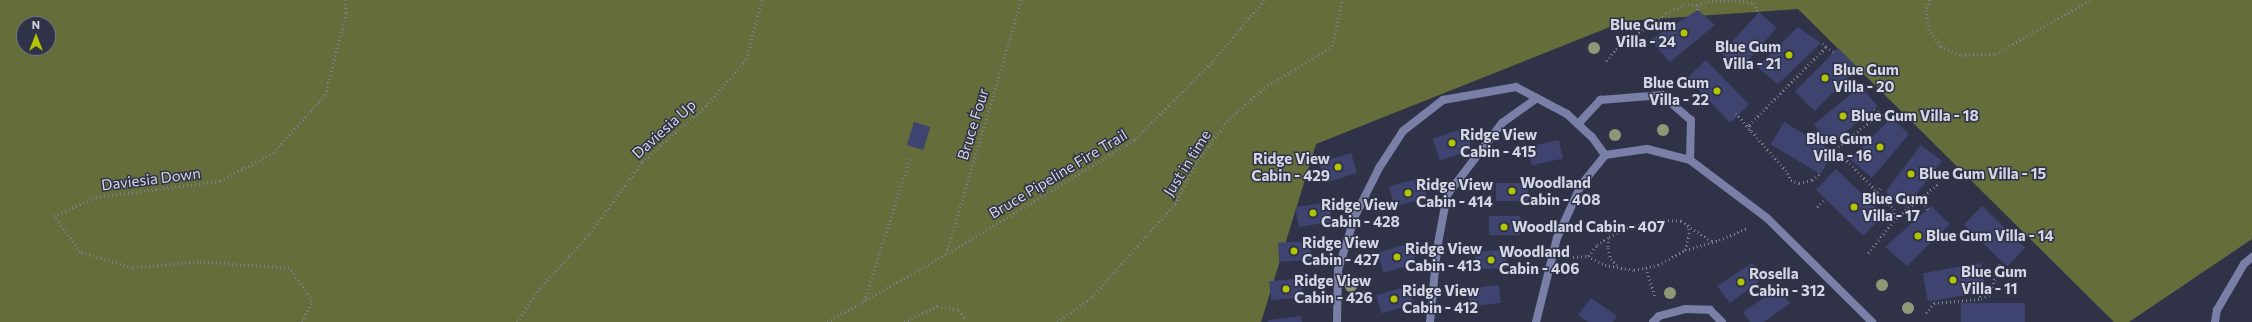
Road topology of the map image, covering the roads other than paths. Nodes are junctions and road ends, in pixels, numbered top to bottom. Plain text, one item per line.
1 (1536, 98) junction
2 (1578, 124) junction
3 (1604, 155) junction
4 (1690, 160) junction
5 (2252, 257) edge
6 (1338, 322) edge
7 (1430, 322) edge
8 (1536, 322) edge
9 (1653, 322) edge
10 (1722, 322) edge
11 (1872, 322) edge
12 (2214, 322) edge

1 - 2 lane
1 - 6 lane
1 - 7 lane
2 - 3 lane
2 - 4 lane
3 - 4 lane
3 - 8 lane
4 - 11 lane
5 - 12 lane
9 - 10 lane

